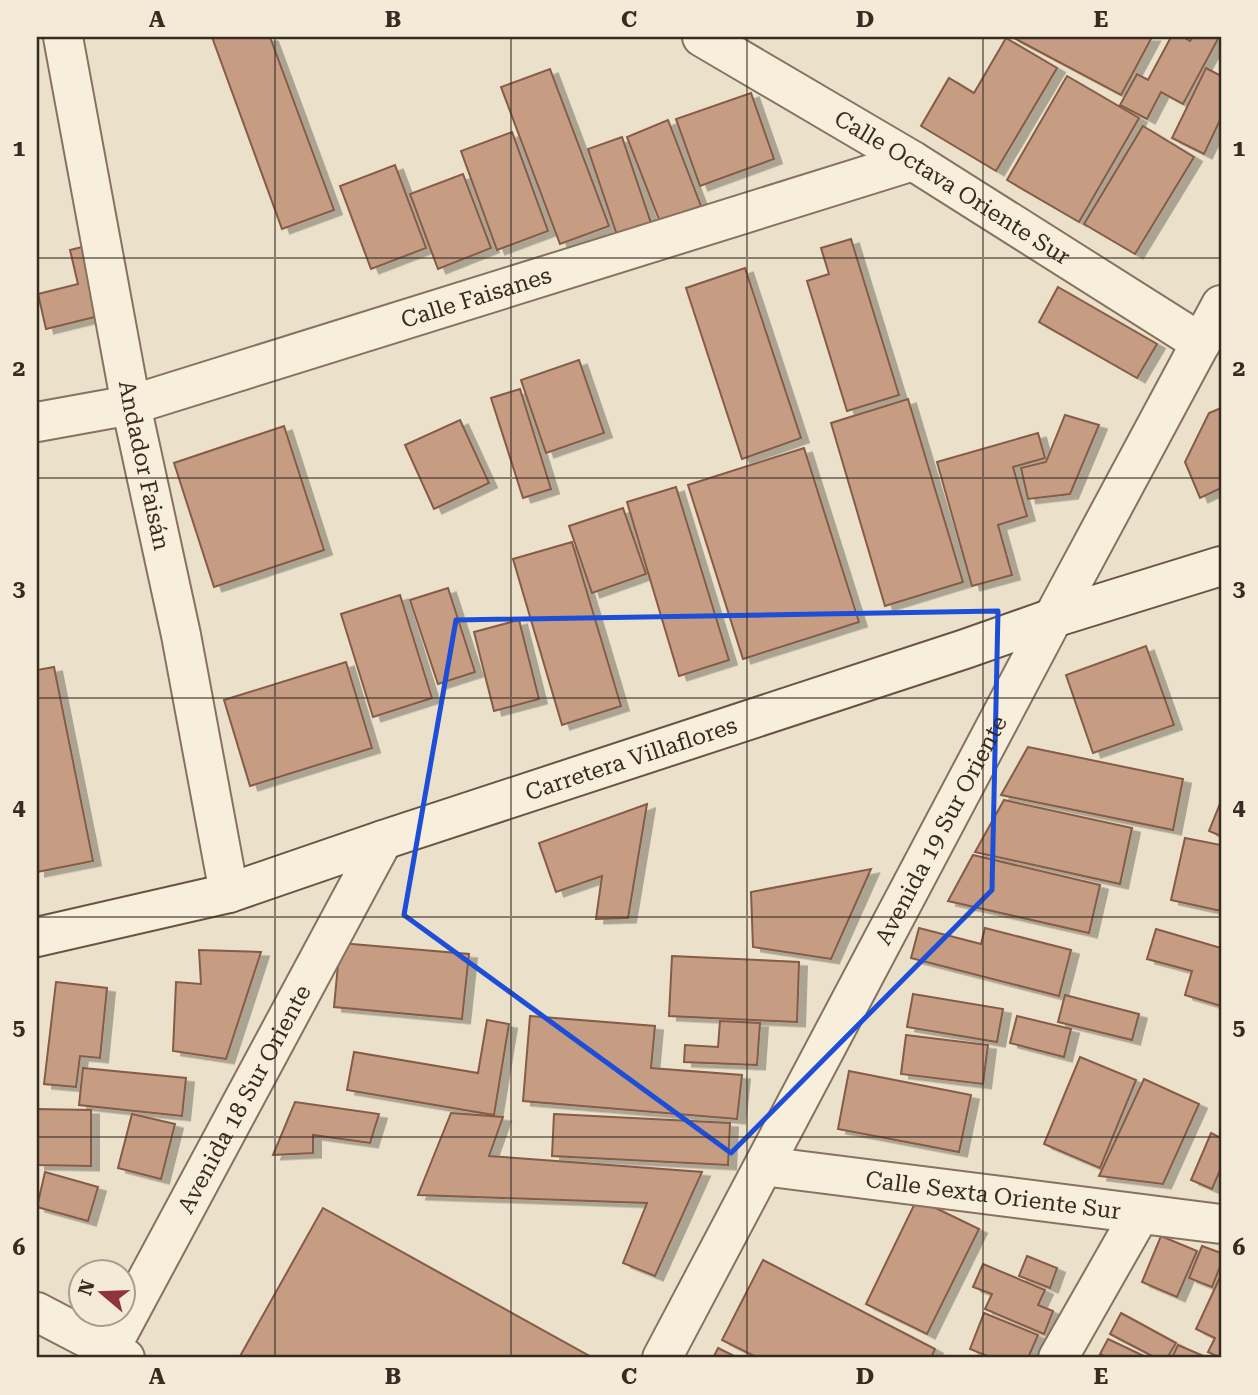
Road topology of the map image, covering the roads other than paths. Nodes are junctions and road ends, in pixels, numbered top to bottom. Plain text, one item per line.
1 (64, 37) edge
2 (702, 37) edge
3 (913, 162) junction
4 (1221, 304) edge
5 (1201, 343) junction
6 (131, 405) junction
7 (37, 422) edge
8 (1221, 566) edge
9 (1053, 618) junction
10 (383, 839) junction
11 (229, 893) junction
12 (37, 937) edge
13 (764, 1166) junction
14 (1140, 1214) junction
15 (1221, 1224) edge
16 (37, 1311) edge
17 (113, 1355) edge
18 (662, 1358) edge
19 (1058, 1358) edge

1 - 6 street, Andador Faisán
2 - 3 street, Calle Octava Oriente Sur
3 - 5 street, Calle Octava Oriente Sur
3 - 6 street, Calle Faisanes
4 - 5 street, Avenida 19 Sur Oriente
5 - 9 street, Avenida 19 Sur Oriente
6 - 7 street, Calle Faisanes
6 - 11 street, Andador Faisán
8 - 9 street, Carretera Villaflores
9 - 10 street, Carretera Villaflores
9 - 13 street, Avenida 19 Sur Oriente
10 - 11 street, Carretera Villaflores
10 - 17 street, Avenida 18 Sur Oriente
11 - 12 street, Carretera Villaflores
13 - 14 street, Calle Sexta Oriente Sur
13 - 18 street, Avenida 19 Sur Oriente
14 - 15 street, Calle Sexta Oriente Sur
14 - 19 street
16 - 17 street

